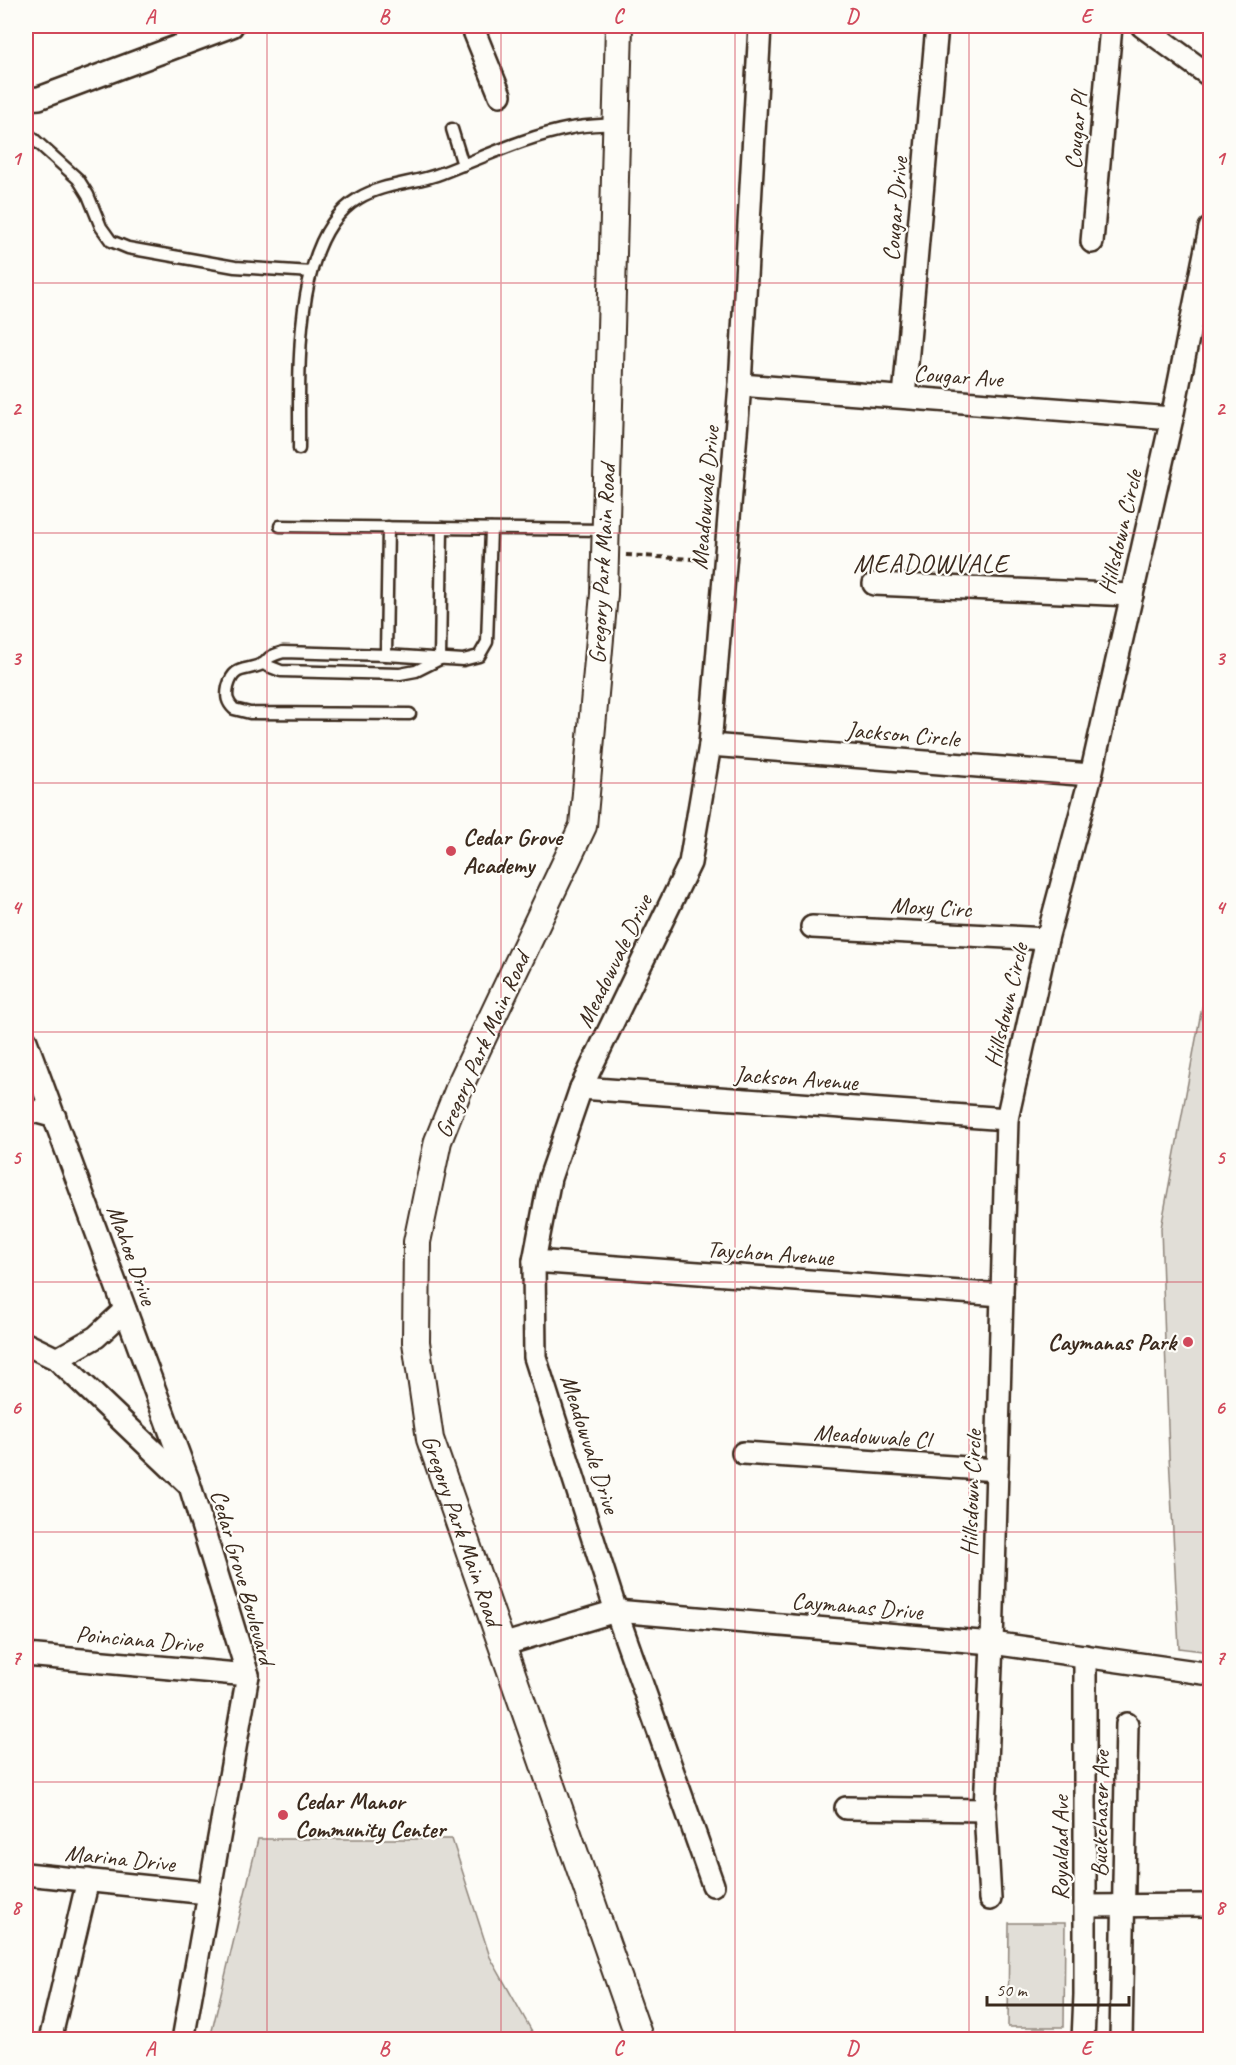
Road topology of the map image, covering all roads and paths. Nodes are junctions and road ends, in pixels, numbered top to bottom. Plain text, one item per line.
1 (232, 26) edge
2 (472, 26) edge
3 (619, 26) edge
4 (760, 26) edge
5 (938, 26) edge
6 (1111, 26) edge
7 (1142, 26) edge
8 (1210, 76) edge
9 (500, 95) dead end
10 (26, 99) edge
11 (616, 124) junction
12 (452, 129) dead end
13 (26, 132) edge
14 (463, 165) junction
15 (1210, 228) edge
16 (1092, 242) dead end
17 (311, 272) junction
18 (740, 385) junction
19 (904, 397) junction
20 (1172, 418) junction
21 (298, 449) dead end
22 (279, 526) dead end
23 (388, 527) junction
24 (442, 528) junction
25 (492, 529) junction
26 (605, 542) junction
27 (726, 561) junction
28 (874, 584) dead end
29 (1132, 595) junction
30 (386, 655) junction
31 (440, 659) junction
32 (263, 664) junction
33 (410, 714) dead end
34 (710, 745) junction
35 (1091, 775) junction
36 (812, 927) dead end
37 (1047, 939) junction
38 (26, 1041) edge
39 (581, 1088) junction
40 (26, 1109) edge
41 (55, 1118) junction
42 (1007, 1119) junction
43 (534, 1261) junction
44 (1002, 1295) junction
45 (125, 1310) junction
46 (26, 1344) edge
47 (57, 1359) junction
48 (743, 1454) dead end
49 (997, 1470) junction
50 (190, 1486) junction
51 (616, 1611) junction
52 (992, 1643) junction
53 (502, 1645) junction
54 (26, 1655) edge
55 (1084, 1656) junction
56 (1210, 1674) edge
57 (248, 1675) junction
58 (1127, 1724) dead end
59 (846, 1808) dead end
60 (985, 1810) junction
61 (26, 1874) edge
62 (88, 1880) junction
63 (713, 1885) dead end
64 (208, 1893) junction
65 (990, 1899) dead end
66 (1124, 1904) junction
67 (1210, 1905) edge
68 (1085, 1906) junction
69 (50, 2040) edge
70 (183, 2040) edge
71 (640, 2040) edge
72 (1083, 2040) edge
73 (1121, 2040) edge

1 - 10 street
2 - 9 street
3 - 11 street, Gregory Park Main Road
4 - 18 street, Meadowvale Drive
5 - 19 street, Cougar Drive
6 - 16 street, Cougar Pl
7 - 8 street
11 - 14 lane
11 - 26 street, Gregory Park Main Road
12 - 14 lane
13 - 17 lane
14 - 17 lane
15 - 20 street, Hillsdown Circle
17 - 21 lane
18 - 19 street, Cougar Ave
18 - 27 street, Meadowvale Drive
19 - 20 street, Cougar Ave
20 - 29 street, Hillsdown Circle
22 - 23 lane
23 - 24 lane
23 - 30 lane
24 - 25 lane
24 - 31 lane
25 - 26 lane
25 - 31 lane
26 - 27 path
26 - 53 street, Gregory Park Main Road
27 - 34 street, Meadowvale Drive
28 - 29 street
29 - 35 street, Hillsdown Circle
30 - 31 lane
30 - 32 lane
31 - 32 lane
32 - 33 lane
34 - 35 street, Jackson Circle
34 - 39 street, Meadowvale Drive
35 - 37 street, Hillsdown Circle
36 - 37 street, Moxy Circ
37 - 42 street, Hillsdown Circle
38 - 41 street, Mahoe Drive
39 - 42 street, Jackson Avenue
39 - 43 street, Meadowvale Drive
40 - 41 street
41 - 45 street, Mahoe Drive
42 - 44 street, Hillsdown Circle
43 - 44 street, Taychon Avenue
43 - 51 street, Meadowvale Drive
44 - 49 street, Hillsdown Circle
45 - 47 street
45 - 50 street, Mahoe Drive
46 - 47 street, Cedar Grove Boulevard
47 - 50 street, Cedar Grove Boulevard
48 - 49 street, Meadowvale Cl
49 - 52 street, Hillsdown Circle
50 - 57 street, Cedar Grove Boulevard
51 - 52 street, Caymanas Drive
51 - 53 street, Caymanas Drive
51 - 63 street, Meadowvale Drive
52 - 55 street, Caymanas Drive
52 - 60 street, Hillsdown Circle
53 - 71 street, Gregory Park Main Road
54 - 57 street, Poinciana Drive
55 - 56 street, Caymanas Drive
55 - 68 street, Royaldad Ave
57 - 64 street, Cedar Grove Boulevard
58 - 66 street, Buckchaser Ave
59 - 60 street
60 - 65 street, Hillsdown Circle
61 - 62 street, Marina Drive
62 - 64 street, Marina Drive
62 - 69 street
64 - 70 street, Cedar Grove Boulevard
66 - 67 street
66 - 68 street
66 - 73 street, Buckchaser Ave
68 - 72 street, Royaldad Ave

